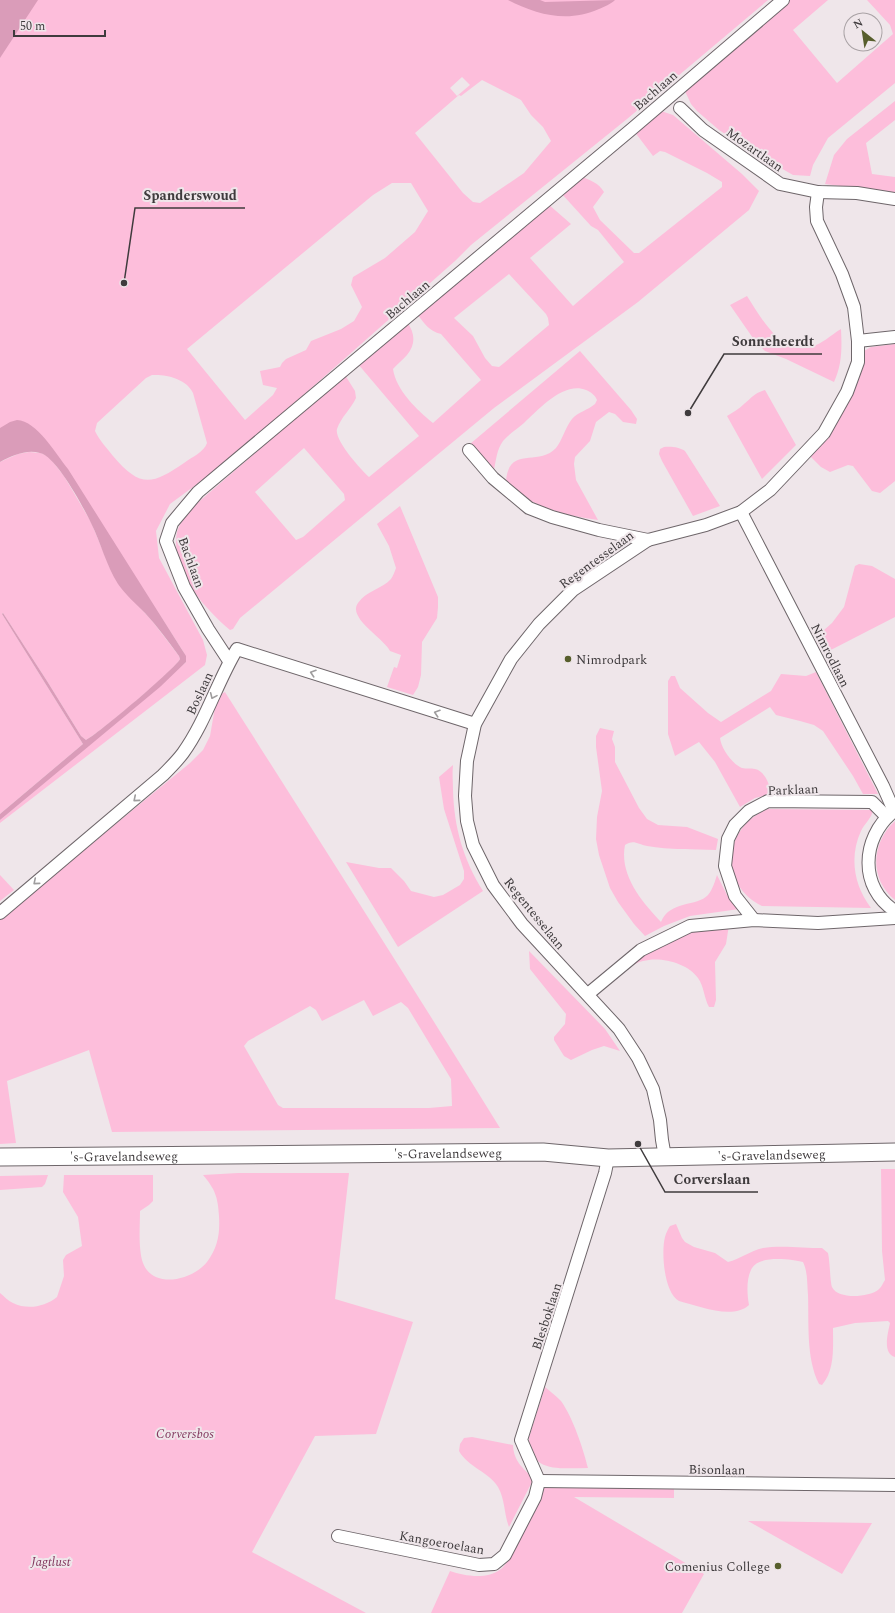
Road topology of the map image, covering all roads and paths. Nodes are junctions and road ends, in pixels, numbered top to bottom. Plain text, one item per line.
1 (783, 0) edge
2 (680, 108) dead end
3 (818, 192) junction
4 (895, 199) edge
5 (895, 337) edge
6 (858, 341) junction
7 (468, 450) dead end
8 (741, 512) junction
9 (648, 540) junction
10 (229, 661) junction
11 (474, 724) junction
12 (892, 813) edge
13 (895, 911) edge
14 (0, 913) edge
15 (895, 918) edge
16 (754, 920) junction
17 (588, 994) junction
18 (895, 1152) edge
19 (0, 1157) edge
20 (666, 1157) junction
21 (608, 1158) junction
22 (539, 1481) junction
23 (895, 1485) edge
24 (338, 1536) dead end

1 - 10 street, Bachlaan
2 - 3 street, Mozartlaan
3 - 4 street, Mozartlaan
3 - 6 street
5 - 6 street
6 - 8 street
7 - 9 street
8 - 9 street
8 - 12 street, Nimrodlaan
9 - 11 street, Regentesselaan
11 -> 10 street, Boslaan
10 -> 14 street, Boslaan
11 - 17 street, Regentesselaan
12 - 13 street
12 - 16 street, Parklaan
15 - 16 street
16 - 17 street
17 - 20 street, Regentesselaan
18 - 20 street, 's-Gravelandseweg
19 - 21 street, 's-Gravelandseweg
20 - 21 street, 's-Gravelandseweg
21 - 22 street, Blesboklaan
22 - 23 street, Bisonlaan
22 - 24 street, Kangoeroelaan

